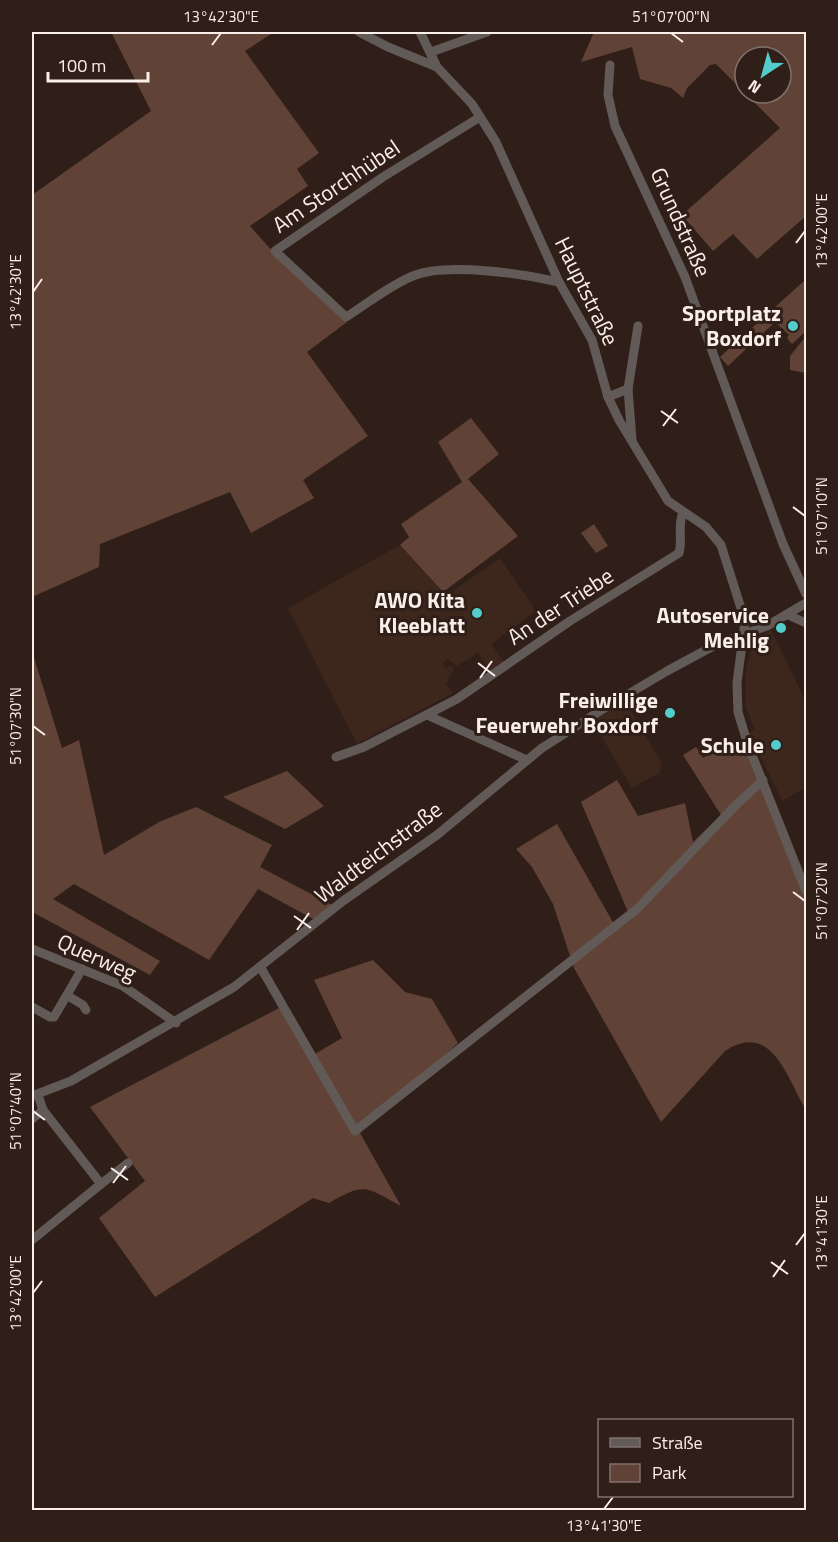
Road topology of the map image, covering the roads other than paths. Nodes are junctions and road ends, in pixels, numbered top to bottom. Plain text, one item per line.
1 (359, 32) edge
2 (420, 32) edge
3 (487, 32) edge
4 (431, 52) junction
5 (610, 65) dead end
6 (437, 67) junction
7 (480, 117) junction
8 (559, 282) junction
9 (638, 326) dead end
10 (628, 389) junction
11 (608, 397) junction
12 (632, 442) junction
13 (683, 513) junction
14 (807, 594) edge
15 (807, 603) edge
16 (788, 615) junction
17 (807, 623) edge
18 (745, 636) junction
19 (429, 714) junction
20 (336, 757) dead end
21 (527, 760) junction
22 (763, 780) junction
23 (807, 891) edge
24 (32, 949) edge
25 (261, 968) junction
26 (82, 969) junction
27 (68, 996) junction
28 (32, 1007) edge
29 (86, 1010) dead end
30 (176, 1023) junction
31 (35, 1096) edge
32 (43, 1110) junction
33 (32, 1119) edge
34 (128, 1163) dead end
35 (101, 1184) junction
36 (32, 1240) edge

1 - 6 street, Hauptstraße
2 - 4 street
3 - 4 street
4 - 6 street
5 - 14 street, Grundstraße
6 - 7 street, Hauptstraße
7 - 8 street, Hauptstraße
7 - 8 street, Am Storchhübel
8 - 11 street, Hauptstraße
9 - 10 street
10 - 11 street
10 - 12 street
11 - 12 street, Hauptstraße
12 - 13 street, Hauptstraße
13 - 18 street, Hauptstraße
13 - 19 street, An der Triebe
15 - 16 street, Waldteichstraße
16 - 17 street
16 - 18 street, Waldteichstraße
18 - 21 street, Waldteichstraße
18 - 22 street, Hauptstraße
19 - 20 street, An der Triebe
19 - 21 street
21 - 25 street, Waldteichstraße
22 - 23 street, Hauptstraße
22 - 25 street
24 - 26 street, Querweg
25 - 30 street, Waldteichstraße
26 - 27 street
26 - 30 street, Querweg
27 - 28 street
27 - 29 street
30 - 31 street, Waldteichstraße
31 - 32 street
32 - 33 street
32 - 35 street
34 - 35 street
35 - 36 street

